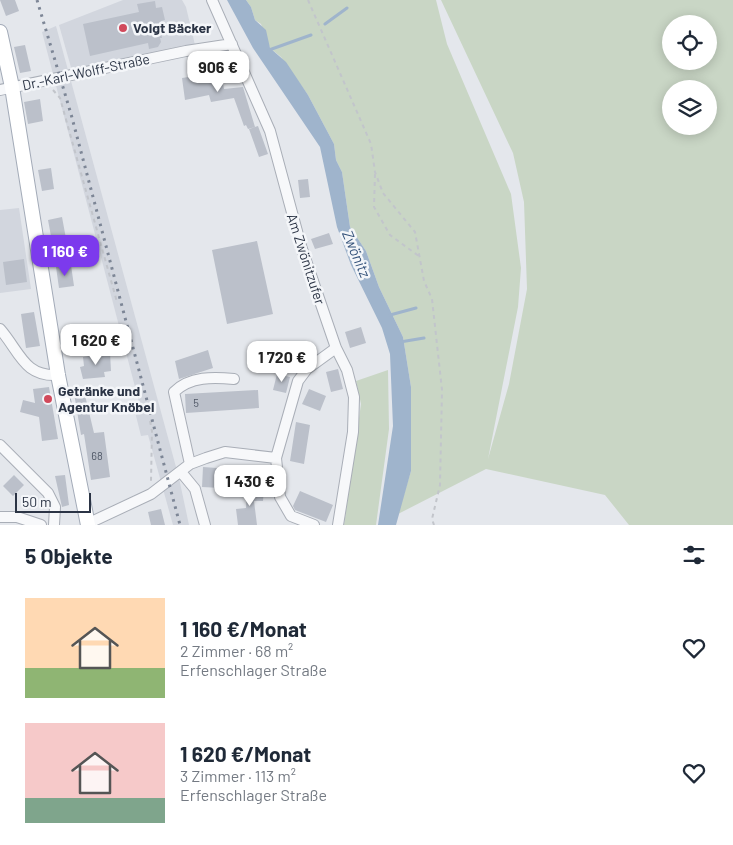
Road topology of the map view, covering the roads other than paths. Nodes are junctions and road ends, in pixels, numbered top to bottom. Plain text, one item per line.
1 (212, 0) edge
2 (0, 32) edge
3 (232, 44) junction
4 (6, 89) edge
5 (0, 329) edge
6 (336, 348) junction
7 (58, 375) junction
8 (234, 380) dead end
9 (0, 445) edge
10 (276, 458) junction
11 (190, 464) junction
12 (181, 472) junction
13 (0, 517) edge
14 (291, 520) edge
15 (87, 524) edge
16 (41, 525) edge
17 (54, 525) edge
18 (205, 525) edge
19 (314, 525) edge
20 (338, 525) edge

1 - 3 street, Am Zwönitzufer
2 - 4 main road
3 - 4 street, Dr.-Karl-Wolff-Straße
3 - 6 street, Am Zwönitzufer
4 - 7 main road
5 - 7 street
6 - 10 street
6 - 20 street, Am Zwönitzufer
7 - 15 main road
8 - 11 street
9 - 17 street
10 - 11 street
10 - 14 street
11 - 12 street
12 - 15 street
12 - 18 street
13 - 16 street
14 - 19 street

